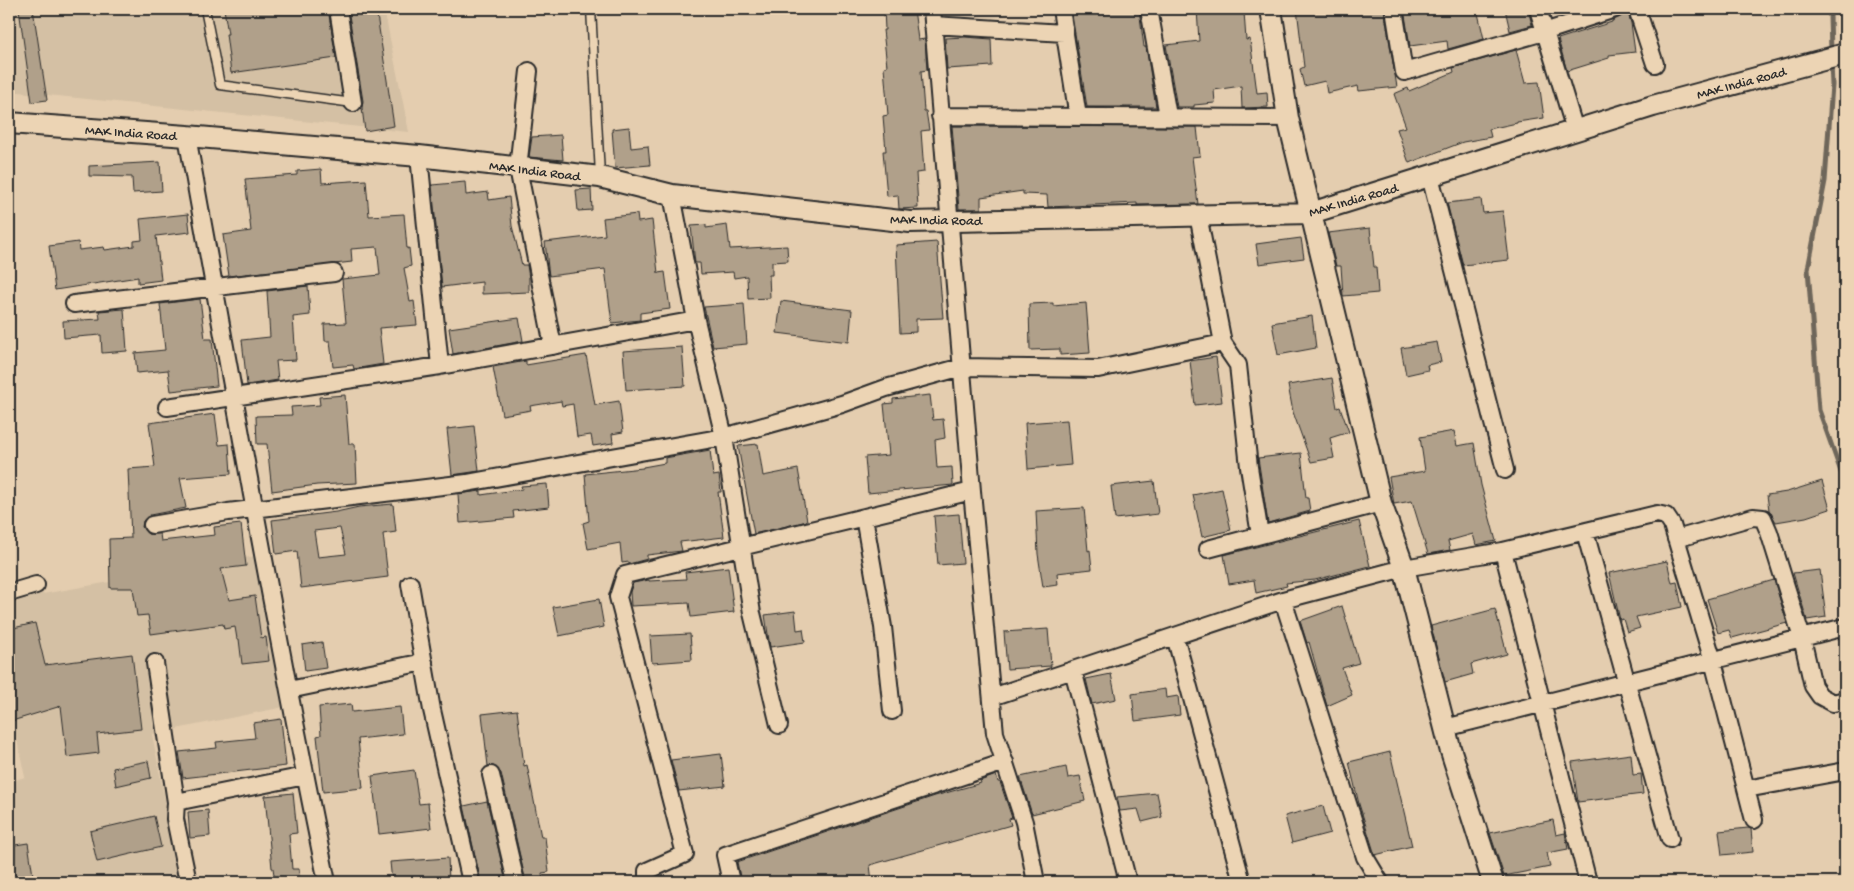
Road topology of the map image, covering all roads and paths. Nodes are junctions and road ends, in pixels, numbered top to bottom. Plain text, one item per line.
1 (205, 9) edge
2 (338, 9) edge
3 (591, 9) edge
4 (932, 9) edge
5 (1061, 9) edge
6 (1149, 9) edge
7 (1271, 9) edge
8 (1394, 9) edge
9 (1538, 9) edge
10 (1615, 9) edge
11 (1637, 9) edge
12 (933, 25) junction
13 (1544, 32) junction
14 (1064, 33) junction
15 (1836, 57) edge
16 (1655, 64) dead end
17 (529, 71) dead end
18 (353, 103) joint
19 (940, 116) junction
20 (1168, 116) junction
21 (1078, 117) junction
22 (1288, 118) junction
23 (9, 123) edge
24 (1575, 130) junction
25 (187, 136) junction
26 (418, 156) junction
27 (518, 168) junction
28 (1430, 176) junction
29 (600, 177) junction
30 (672, 195) junction
31 (1310, 213) junction
32 (1198, 216) junction
33 (951, 221) junction
34 (334, 273) dead end
35 (214, 287) junction
36 (74, 304) dead end
37 (696, 320) junction
38 (1223, 343) junction
39 (553, 346) junction
40 (440, 366) junction
41 (962, 367) junction
42 (234, 396) junction
43 (167, 407) dead end
44 (724, 437) junction
45 (1505, 470) dead end
46 (972, 491) junction
47 (1381, 503) junction
48 (255, 509) junction
49 (864, 517) junction
50 (152, 524) dead end
51 (1585, 532) junction
52 (1260, 535) junction
53 (1676, 538) junction
54 (742, 548) junction
55 (1208, 549) dead end
56 (1503, 551) junction
57 (1404, 568) junction
58 (410, 584) dead end
59 (36, 585) dead end
60 (9, 593) edge
61 (1283, 600) junction
62 (1845, 627) edge
63 (1175, 636) junction
64 (1802, 638) junction
65 (1713, 661) junction
66 (155, 662) dead end
67 (424, 662) junction
68 (1073, 670) junction
69 (1628, 682) junction
70 (289, 690) junction
71 (992, 697) junction
72 (1845, 700) edge
73 (1542, 704) junction
74 (892, 711) dead end
75 (779, 725) dead end
76 (1445, 728) junction
77 (1005, 762) junction
78 (1845, 771) edge
79 (491, 775) dead end
80 (305, 776) junction
81 (1746, 789) junction
82 (176, 802) junction
83 (1754, 820) dead end
84 (1670, 839) dead end
85 (188, 882) edge
86 (328, 882) edge
87 (471, 882) edge
88 (516, 882) edge
89 (647, 882) edge
90 (731, 882) edge
91 (1036, 882) edge
92 (1128, 882) edge
93 (1242, 882) edge
94 (1380, 882) edge
95 (1493, 882) edge
96 (1588, 882) edge

1 - 18 lane
2 - 18 street
3 - 29 lane
4 - 12 street
5 - 14 street
6 - 20 street
7 - 22 street
8 - 13 street
9 - 13 street
10 - 13 street
11 - 16 street
12 - 14 street
12 - 19 street
13 - 24 street
14 - 21 street
15 - 24 street, MAK India Road
17 - 27 street
19 - 21 street
19 - 33 street
20 - 21 street
20 - 22 street
22 - 31 street
23 - 25 street, MAK India Road
24 - 28 street, MAK India Road
25 - 26 street, MAK India Road
25 - 35 street
26 - 27 street, MAK India Road
26 - 40 street
27 - 29 street, MAK India Road
27 - 39 street
28 - 31 street, MAK India Road
28 - 45 street
29 - 30 street, MAK India Road
30 - 33 street, MAK India Road
30 - 37 street
31 - 32 street, MAK India Road
31 - 47 street
32 - 33 street, MAK India Road
32 - 38 street
33 - 41 street
34 - 35 street
35 - 36 street
35 - 42 street
37 - 39 street
37 - 44 street
38 - 41 street
38 - 52 street
39 - 40 street
40 - 42 street
41 - 44 street
41 - 46 street
42 - 43 street
42 - 48 street
44 - 48 street
44 - 54 street
46 - 49 street
46 - 71 street
47 - 52 street
47 - 57 street
48 - 50 street
48 - 70 street
49 - 54 street
49 - 74 street
51 - 53 street
51 - 56 street
51 - 69 street
52 - 55 street
53 - 64 street
53 - 65 street
54 - 75 street
54 - 89 street
56 - 57 street
56 - 73 street
57 - 61 street
57 - 76 street
58 - 67 street
59 - 60 street
61 - 63 street
61 - 94 street
62 - 64 street
63 - 68 street
63 - 93 street
64 - 65 street
64 - 72 street
65 - 69 street
65 - 81 street
66 - 82 street
67 - 70 street
67 - 87 street
68 - 71 street
68 - 92 street
69 - 73 street
69 - 84 street
70 - 80 street
71 - 77 street
73 - 76 street
73 - 96 street
76 - 95 street
77 - 90 street
77 - 91 street
78 - 81 street
79 - 88 street
80 - 82 street
80 - 86 street
81 - 83 street
82 - 85 street

